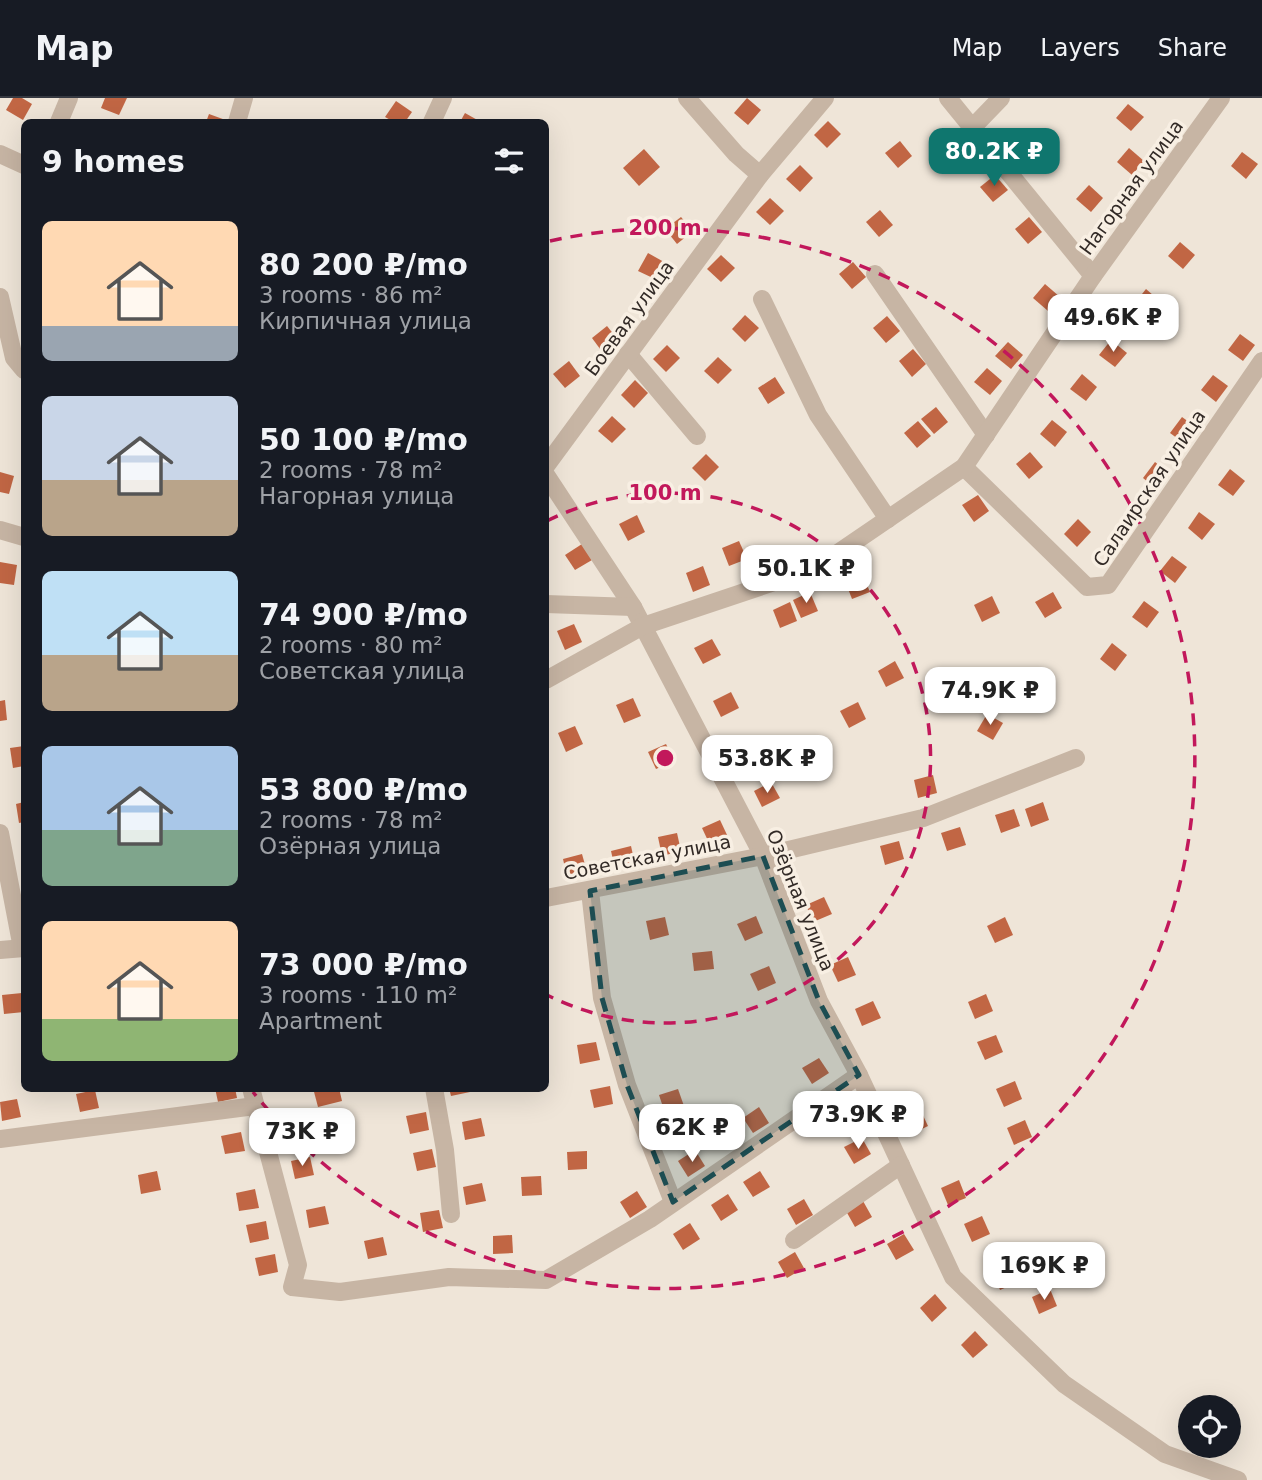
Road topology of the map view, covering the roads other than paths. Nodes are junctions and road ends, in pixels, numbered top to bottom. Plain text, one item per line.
1 (69, 98) edge
2 (244, 98) edge
3 (443, 98) edge
4 (687, 98) edge
5 (825, 98) edge
6 (948, 98) edge
7 (1001, 98) edge
8 (1221, 98) edge
9 (60, 119) edge
10 (238, 119) edge
11 (433, 119) edge
12 (972, 128) junction
13 (0, 154) edge
14 (21, 163) edge
15 (760, 175) junction
16 (875, 274) dead end
17 (1093, 276) junction
18 (0, 297) edge
19 (762, 299) dead end
20 (628, 354) junction
21 (1262, 361) edge
22 (21, 366) edge
23 (986, 435) junction
24 (697, 436) dead end
25 (549, 462) edge
26 (964, 467) junction
27 (549, 480) edge
28 (888, 519) junction
29 (0, 530) edge
30 (21, 536) edge
31 (549, 604) edge
32 (633, 607) junction
33 (643, 625) junction
34 (549, 678) edge
35 (1076, 758) dead end
36 (0, 833) edge
37 (763, 856) junction
38 (590, 891) junction
39 (549, 898) edge
40 (21, 938) edge
41 (21, 948) edge
42 (0, 950) edge
43 (859, 1074) junction
44 (435, 1092) edge
45 (253, 1097) edge
46 (0, 1139) edge
47 (901, 1165) junction
48 (673, 1202) junction
49 (451, 1214) dead end
50 (794, 1240) dead end
51 (1238, 1480) edge

1 - 9 street
2 - 10 street
3 - 11 street
4 - 15 street
5 - 15 street, Боевая улица
6 - 12 street
7 - 12 street
8 - 17 street, Нагорная улица
12 - 17 street
13 - 14 street
15 - 20 street, Боевая улица
16 - 23 street
17 - 23 street, Нагорная улица
18 - 22 street
19 - 28 street
20 - 24 street
20 - 25 street, Боевая улица
21 - 26 street, Салаирская улица
23 - 26 street, Нагорная улица
26 - 28 street, Нагорная улица
27 - 32 street, Озёрная улица
28 - 33 street, Нагорная улица
29 - 30 street
31 - 32 street
32 - 33 street, Озёрная улица
33 - 34 street, Нагорная улица
33 - 37 street, Озёрная улица
35 - 37 street, Советская улица
36 - 40 street
37 - 38 street, Советская улица
37 - 43 street, Озёрная улица
38 - 39 street, Советская улица
38 - 48 street
41 - 42 street
43 - 47 street, Озёрная улица
43 - 48 street
44 - 49 street
45 - 46 street
45 - 48 street
47 - 50 street
47 - 51 street, Озёрная улица

